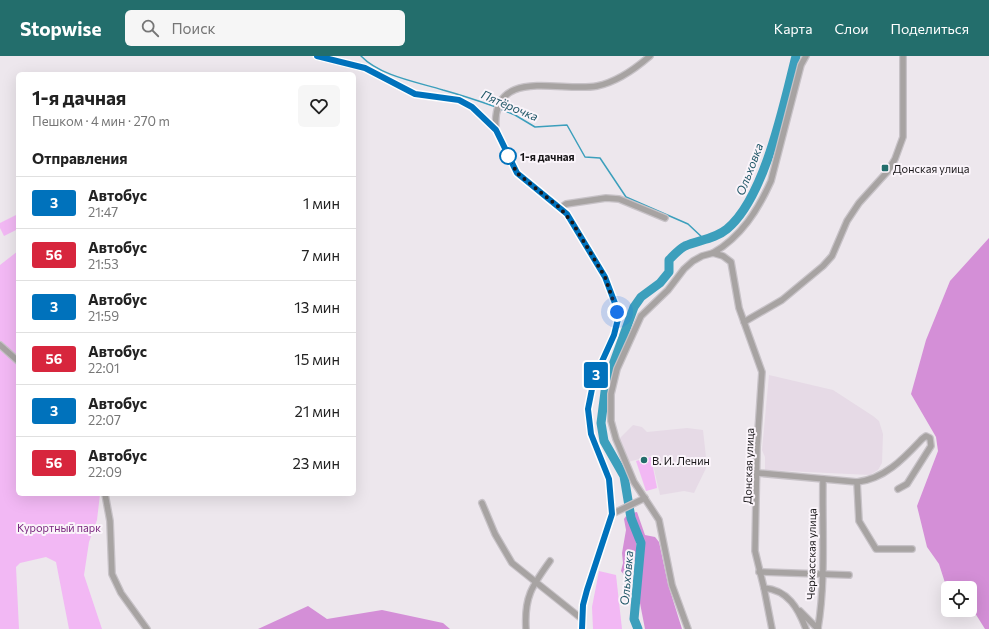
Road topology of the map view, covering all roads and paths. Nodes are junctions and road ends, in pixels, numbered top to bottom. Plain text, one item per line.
1 (317, 56) edge
2 (650, 56) edge
3 (806, 56) edge
4 (903, 56) edge
5 (496, 130) junction
6 (560, 208) junction
7 (665, 218) dead end
8 (713, 253) junction
9 (744, 322) junction
10 (0, 345) edge
11 (16, 359) edge
12 (758, 473) junction
13 (822, 480) junction
14 (857, 482) junction
15 (898, 489) dead end
16 (105, 496) edge
17 (644, 498) junction
18 (482, 503) dead end
19 (612, 514) junction
20 (912, 549) dead end
21 (550, 561) dead end
22 (759, 572) junction
23 (822, 573) junction
24 (849, 575) dead end
25 (534, 582) junction
26 (764, 588) junction
27 (799, 611) junction
28 (582, 619) junction
29 (818, 628) edge
30 (147, 629) edge
31 (526, 629) edge
32 (582, 629) edge
33 (688, 629) edge
34 (772, 629) edge
35 (806, 629) edge

1 - 5 street
2 - 5 street
3 - 8 street
4 - 9 street
5 - 6 street
6 - 7 street
6 - 19 street
8 - 9 street, Донская улица
8 - 17 street
9 - 12 street, Донская улица
10 - 11 street
12 - 13 street
12 - 22 street, Донская улица
13 - 14 street
13 - 23 street, Черкасская улица
14 - 15 street
14 - 20 street
16 - 30 street
17 - 19 street
17 - 33 street
18 - 25 street
19 - 28 street
21 - 25 street
22 - 23 street
22 - 26 street, Донская улица
23 - 24 street
23 - 29 street, Черкасская улица
25 - 28 street
25 - 31 street
26 - 27 street
26 - 34 street, Донская улица
27 - 29 street, Черкасская улица
27 - 35 street
28 - 32 street

